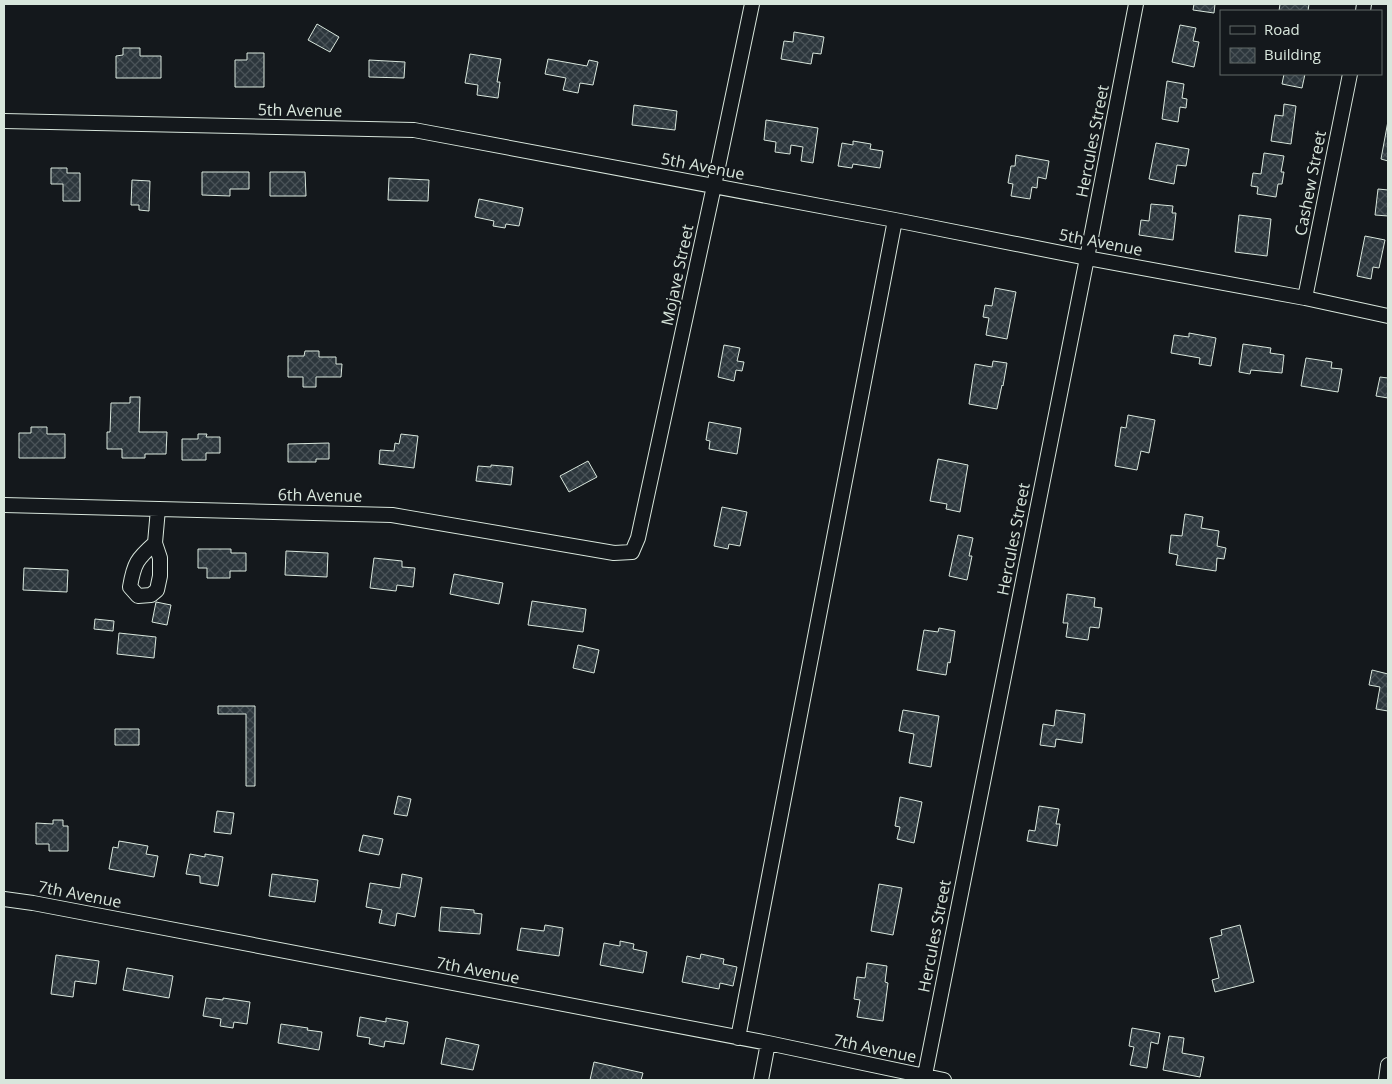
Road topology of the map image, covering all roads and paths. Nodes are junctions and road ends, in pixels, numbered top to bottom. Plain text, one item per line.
1 (752, 4) edge
2 (1136, 4) edge
3 (1350, 75) edge
4 (4, 121) edge
5 (714, 186) junction
6 (895, 220) junction
7 (1087, 258) junction
8 (1305, 298) junction
9 (1388, 316) edge
10 (4, 505) edge
11 (158, 509) junction
12 (155, 543) dead end
13 (632, 552) joint
14 (4, 898) edge
15 (738, 1038) junction
16 (768, 1043) junction
17 (1388, 1065) edge
18 (924, 1078) edge
19 (762, 1080) edge
20 (944, 1080) edge
21 (1386, 1080) edge

1 - 5 street, Mojave Street
2 - 7 street, Hercules Street
3 - 8 street, Cashew Street
4 - 5 street, 5th Avenue
5 - 6 street, 5th Avenue
5 - 13 street, Mojave Street
6 - 7 street, 5th Avenue
6 - 15 street
7 - 8 street, 5th Avenue
7 - 18 street, Hercules Street
8 - 9 street, 5th Avenue
10 - 11 street, 6th Avenue
11 - 12 street
11 - 13 street, 6th Avenue
14 - 15 street, 7th Avenue
15 - 16 street, 7th Avenue
16 - 18 street, 7th Avenue
16 - 19 street
17 - 21 street
18 - 20 street, 7th Avenue

